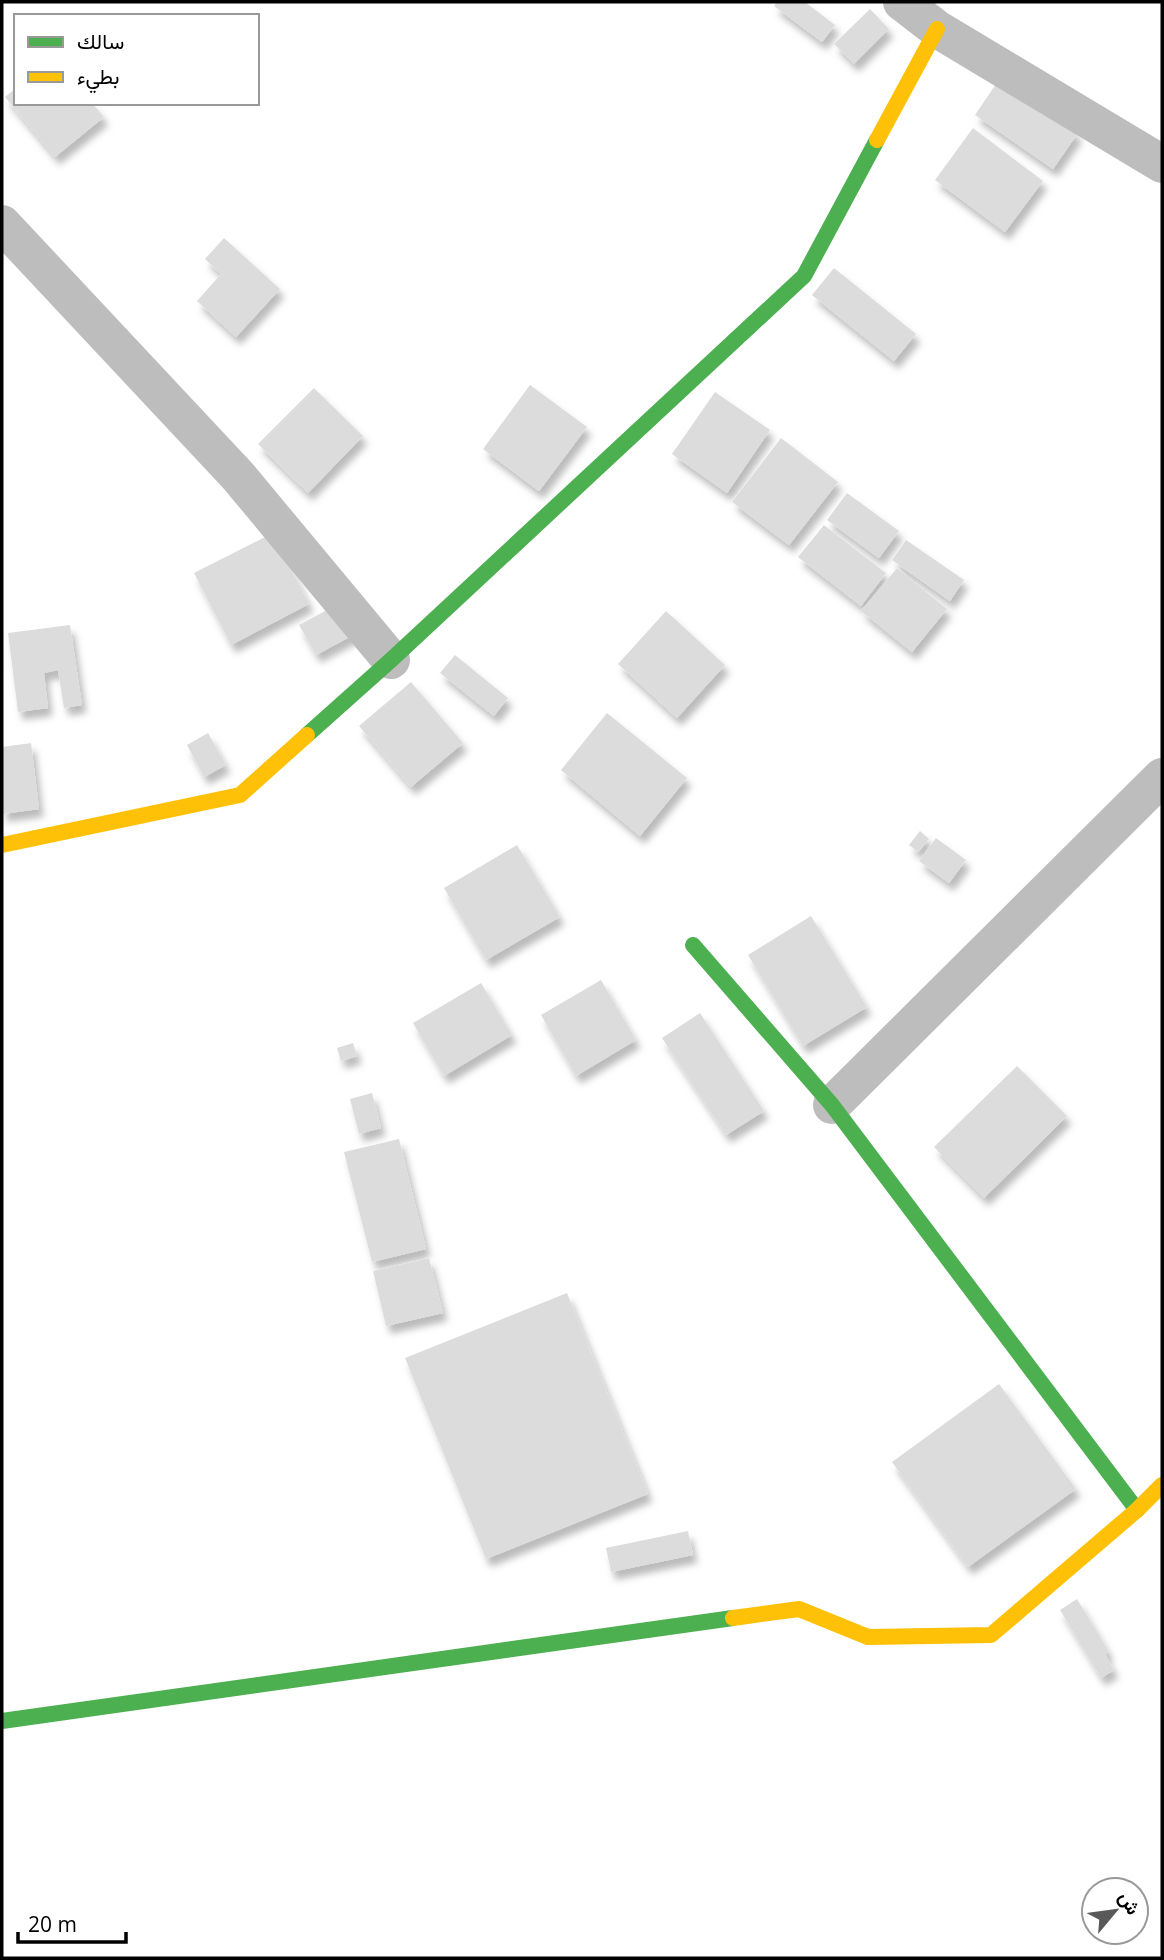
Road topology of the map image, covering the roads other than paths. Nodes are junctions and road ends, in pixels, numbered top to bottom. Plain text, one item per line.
1 (902, 2) edge
2 (937, 29) junction
3 (1162, 164) edge
4 (2, 224) edge
5 (391, 660) junction
6 (1162, 777) edge
7 (2, 845) edge
8 (693, 945) dead end
9 (832, 1105) junction
10 (1162, 1485) edge
11 (1137, 1510) junction
12 (2, 1721) edge

1 - 2 street
2 - 3 street
2 - 5 street
4 - 5 street
5 - 7 street
6 - 9 street
8 - 9 street
9 - 11 street
10 - 11 street
11 - 12 street

